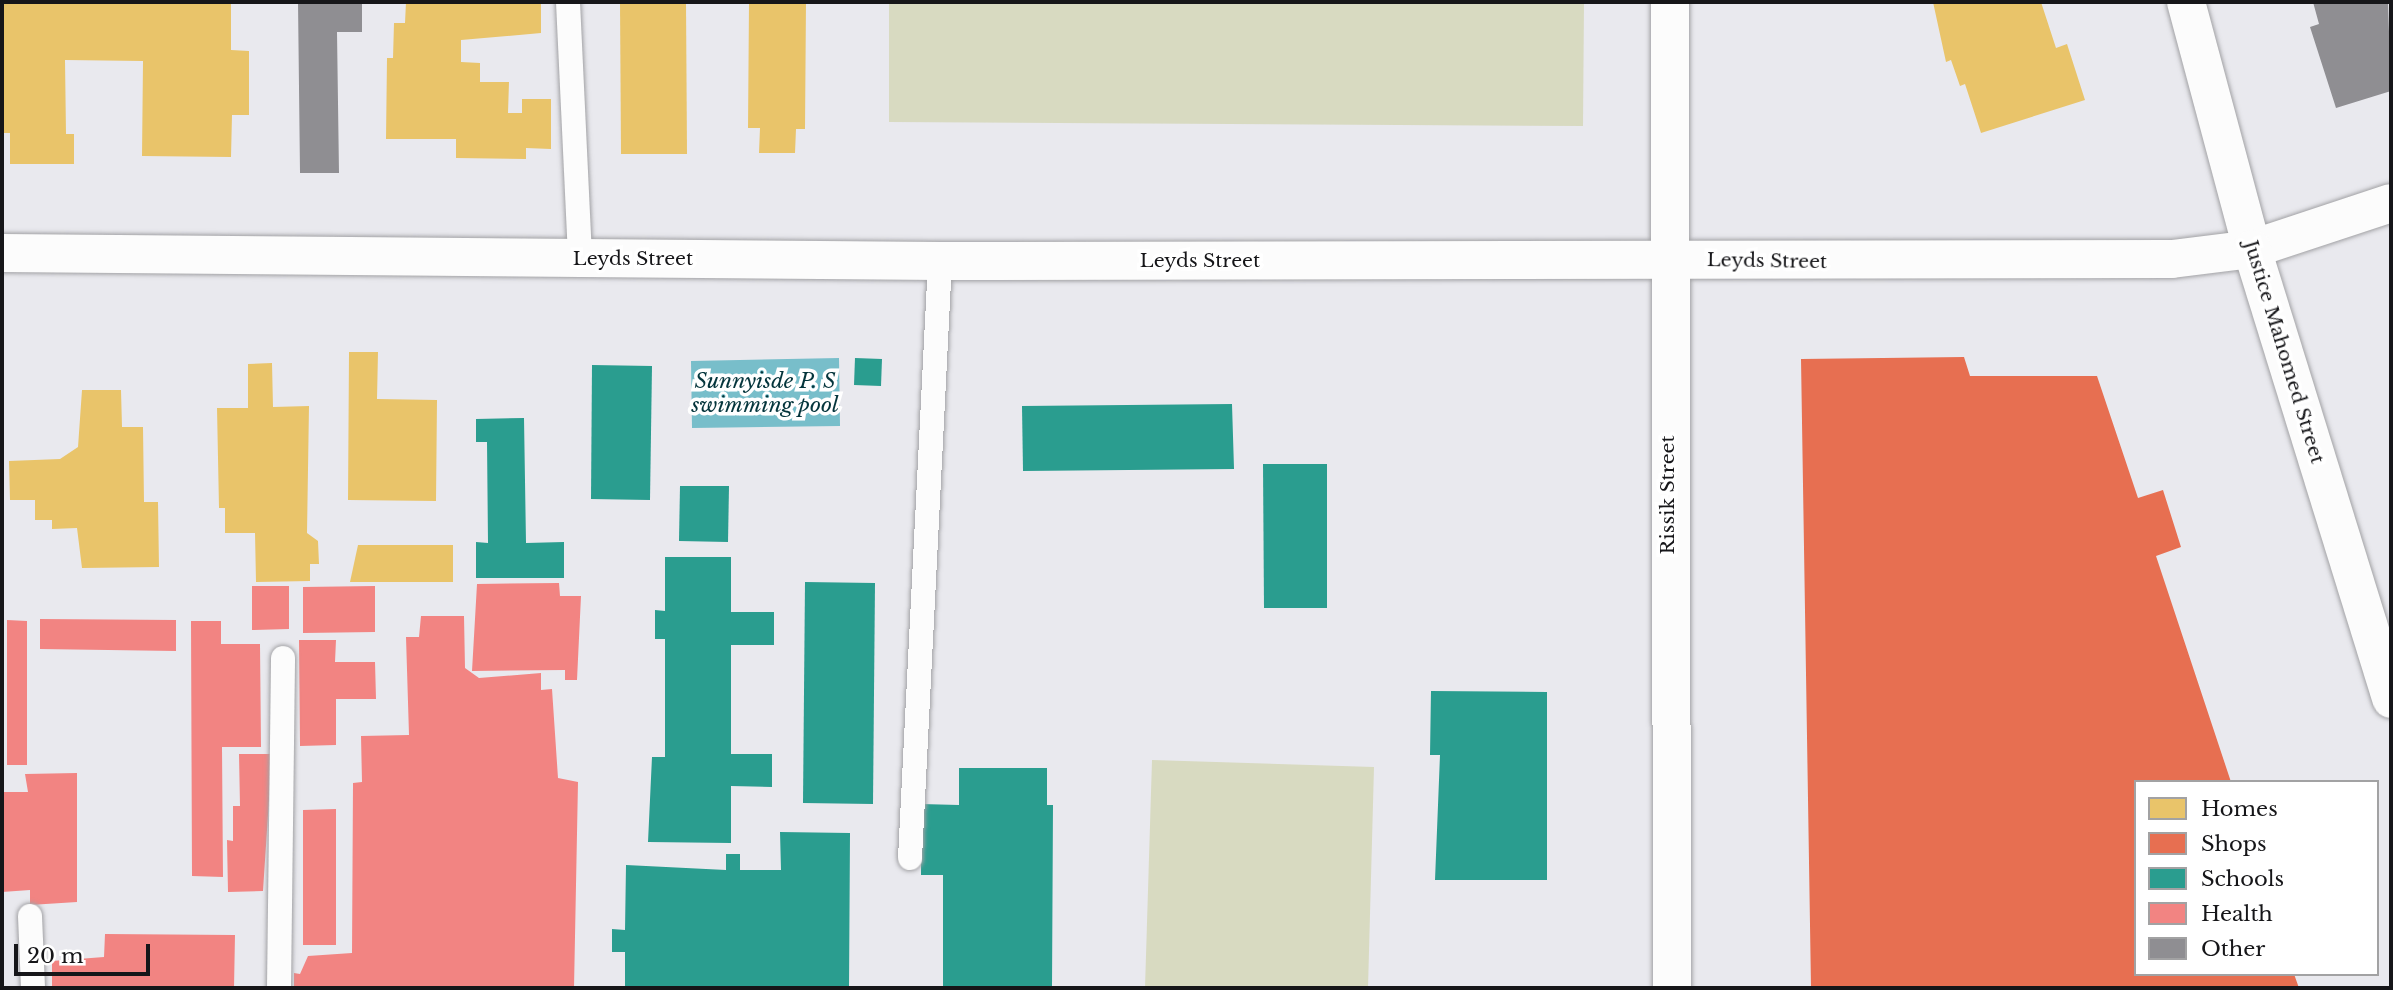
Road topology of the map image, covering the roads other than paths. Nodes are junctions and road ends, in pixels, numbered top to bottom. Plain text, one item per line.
1 (568, 2) edge
2 (1670, 2) edge
3 (2186, 2) edge
4 (2391, 203) edge
5 (2252, 248) junction
6 (2, 253) edge
7 (580, 258) junction
8 (1666, 260) junction
9 (940, 261) junction
10 (283, 658) dead end
11 (2391, 699) edge
12 (910, 858) dead end
13 (30, 916) dead end
14 (33, 988) edge
15 (279, 988) edge
16 (1672, 988) edge

1 - 7 lane
2 - 8 street, Rissik Street
3 - 5 street, Justice Mahomed Street
4 - 5 street, Leyds Street
5 - 8 street, Leyds Street
5 - 11 street, Justice Mahomed Street
6 - 7 street, Leyds Street
7 - 9 street, Leyds Street
8 - 9 street, Leyds Street
8 - 16 street, Rissik Street
9 - 12 lane
10 - 15 lane
13 - 14 lane

